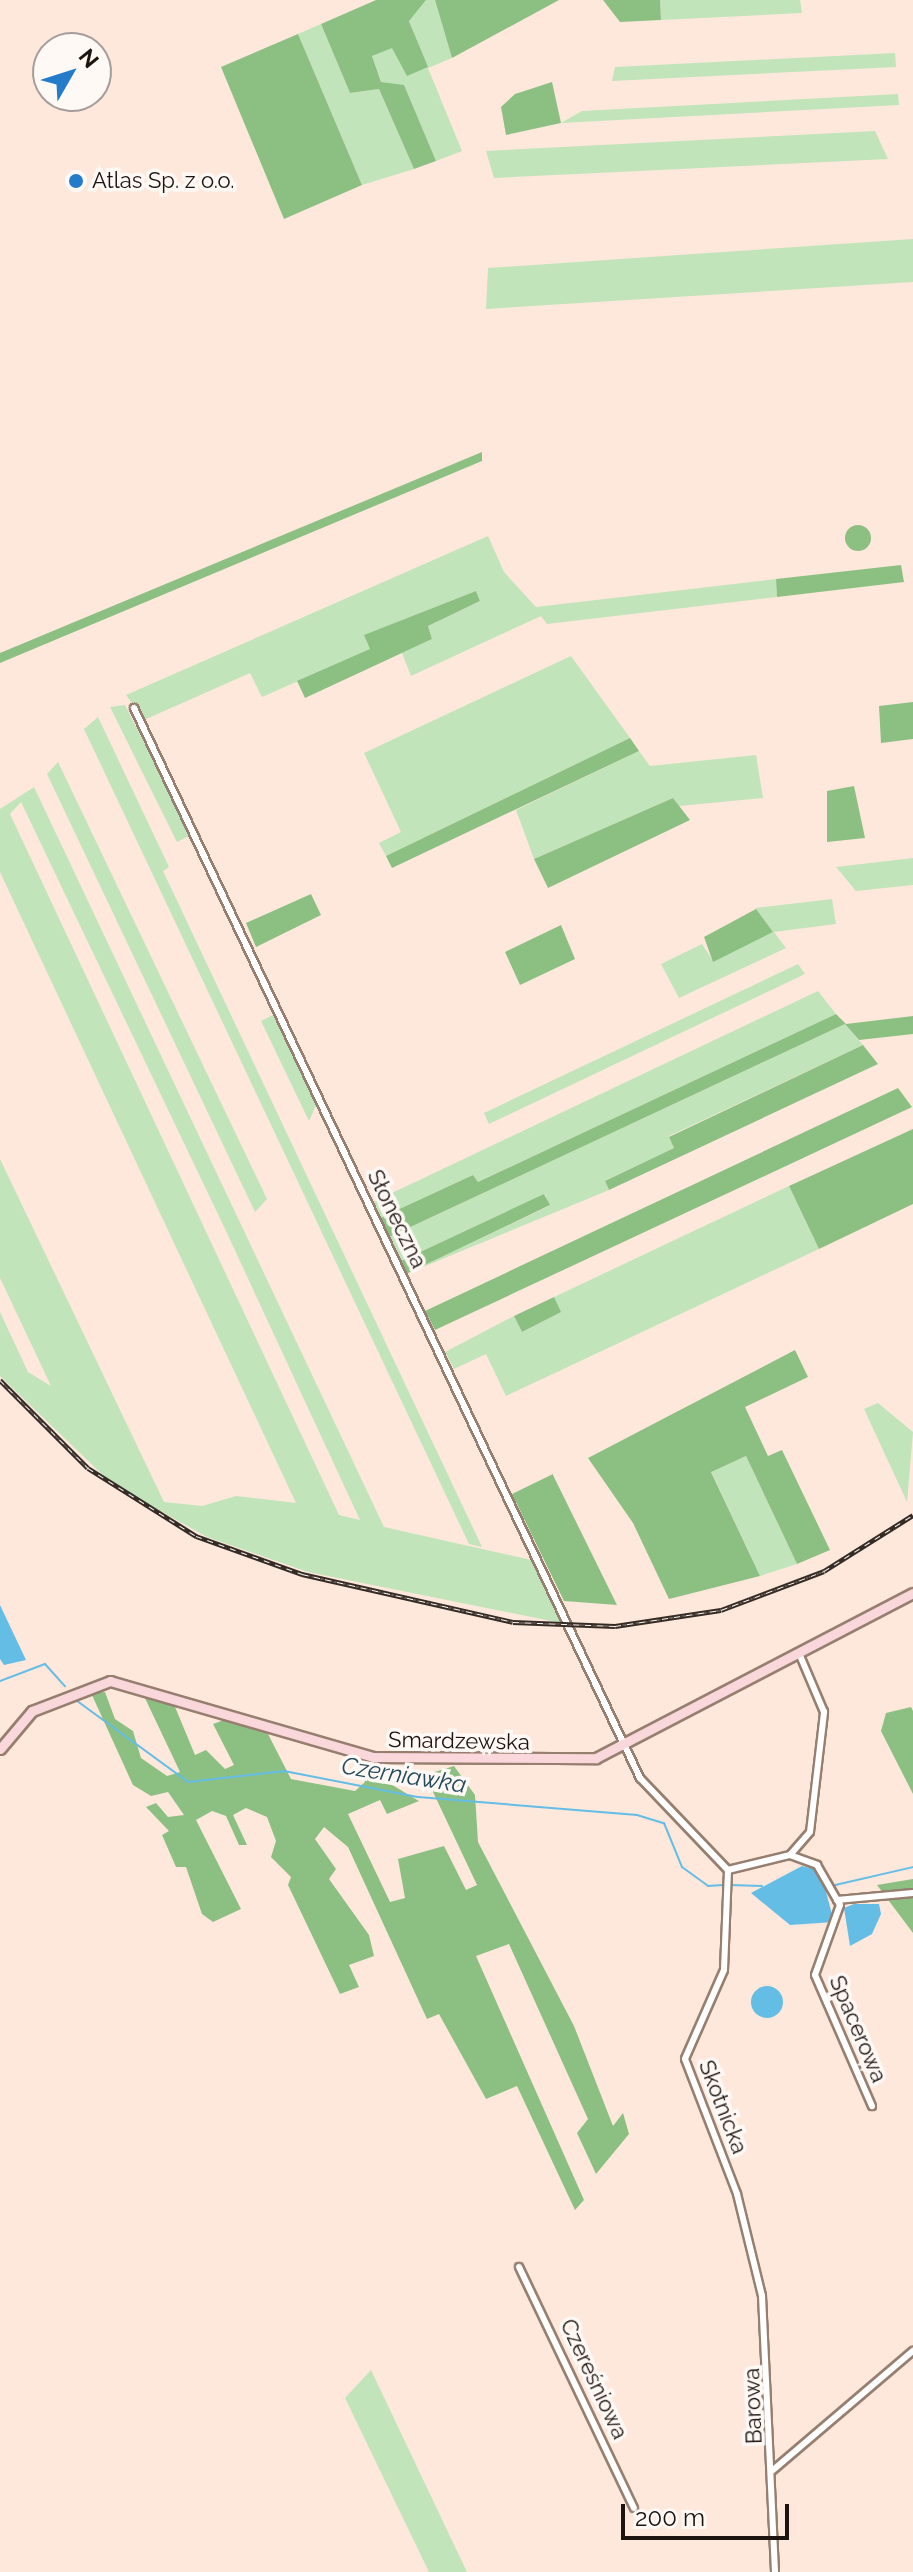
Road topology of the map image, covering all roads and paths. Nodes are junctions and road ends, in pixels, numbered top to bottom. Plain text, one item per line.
1 (134, 708) dead end
2 (913, 1593) edge
3 (799, 1653) junction
4 (627, 1745) junction
5 (0, 1749) edge
6 (790, 1855) junction
7 (728, 1870) junction
8 (913, 1893) edge
9 (837, 1900) junction
10 (872, 2106) dead end
11 (748, 2240) joint
12 (519, 2267) dead end
13 (913, 2351) edge
14 (773, 2470) junction
15 (634, 2508) dead end
16 (775, 2572) edge

1 - 4 street, Słoneczna
2 - 3 street, Smardzewska
3 - 4 street, Smardzewska
3 - 6 street
4 - 5 street, Smardzewska
4 - 7 street
6 - 7 street
6 - 9 street
7 - 11 street, Skotnicka
8 - 9 street
9 - 10 street, Spacerowa
11 - 14 street, Barowa
12 - 15 street, Czereśniowa
13 - 14 street
14 - 16 street, Barowa

